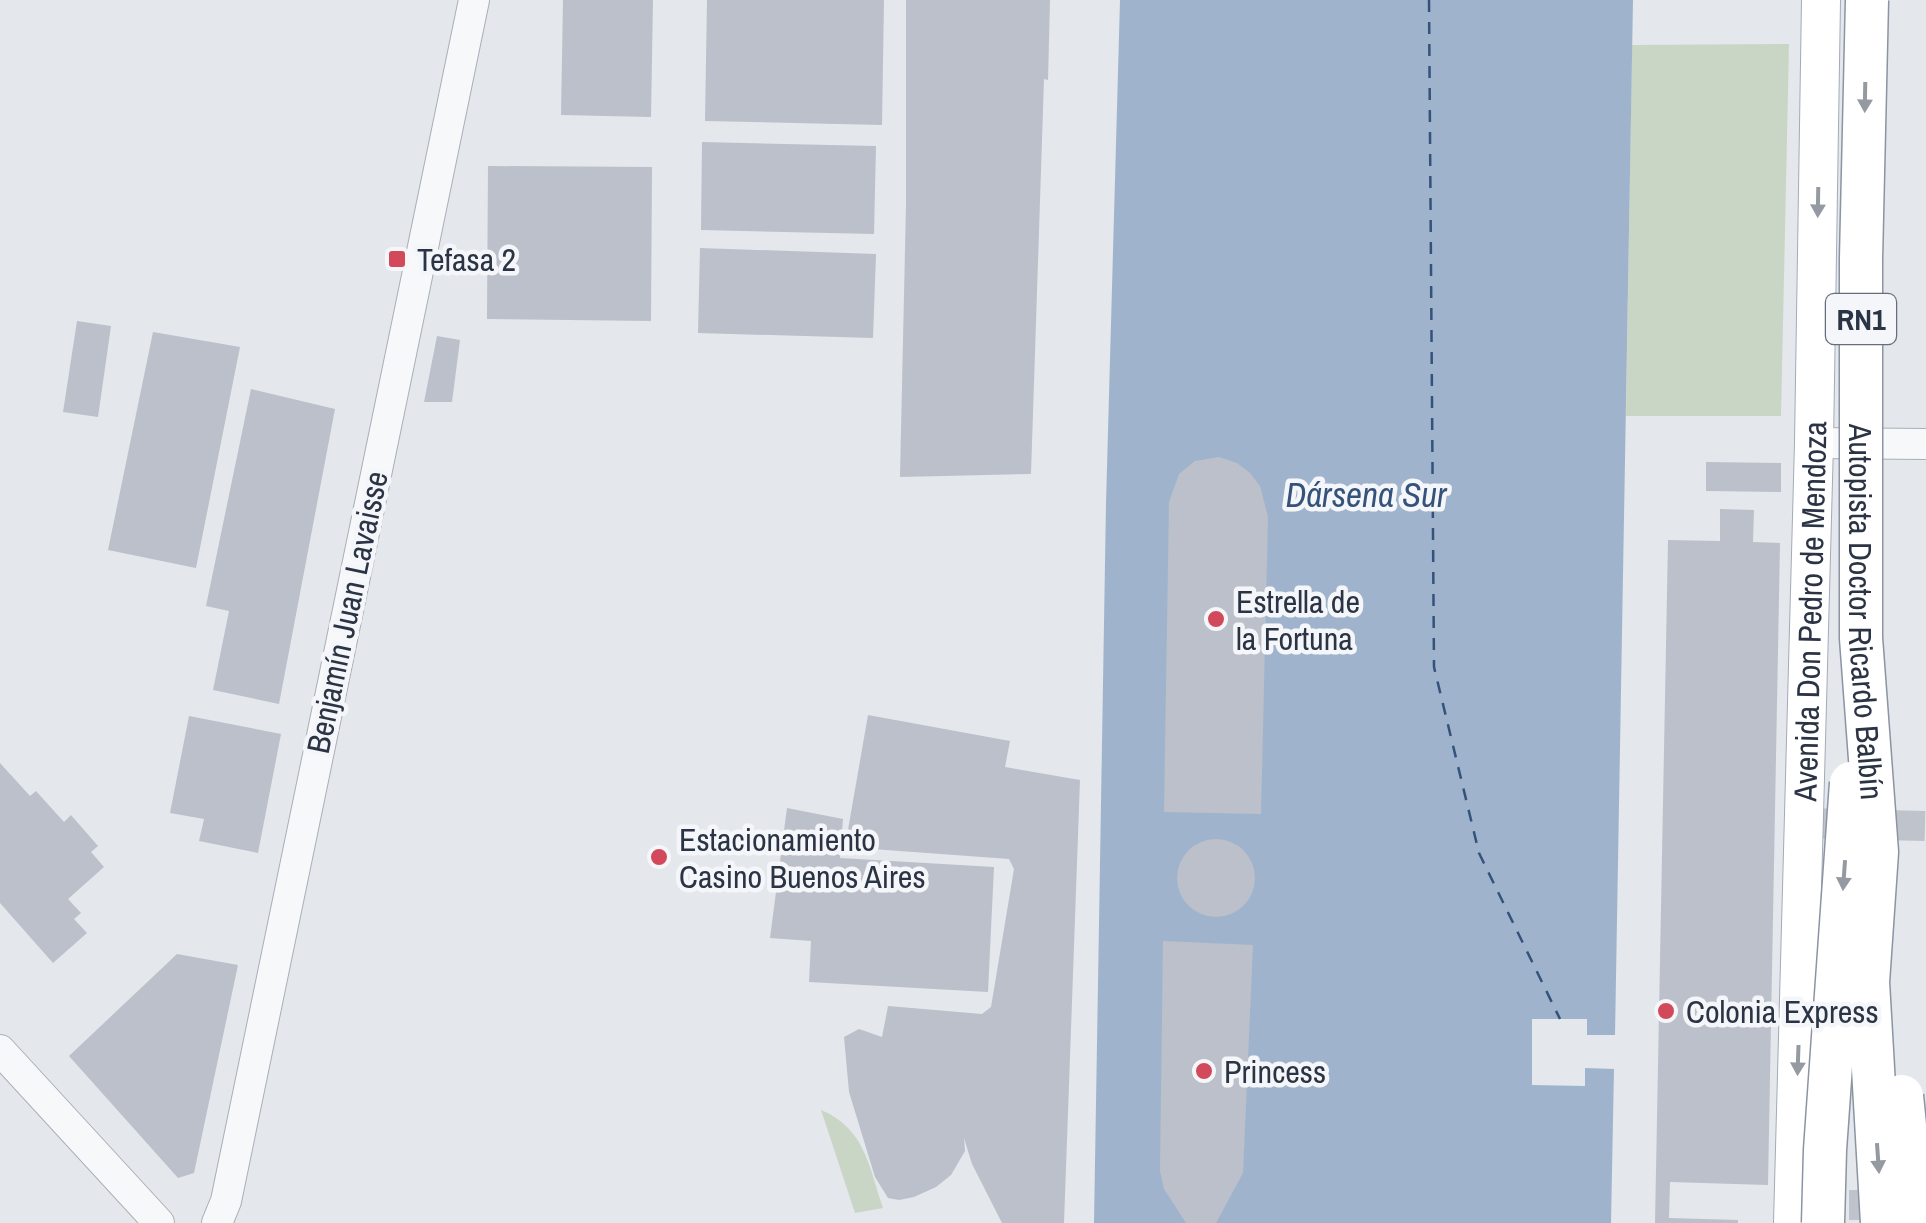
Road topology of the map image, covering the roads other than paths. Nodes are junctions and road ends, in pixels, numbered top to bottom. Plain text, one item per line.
1 (474, 0) edge
2 (1820, 0) edge
3 (1867, 0) edge
4 (1814, 443) junction
5 (1926, 444) edge
6 (1861, 638) junction
7 (1877, 852) junction
8 (0, 1050) edge
9 (159, 1223) edge
10 (217, 1223) edge
11 (1792, 1223) edge
12 (1823, 1223) edge
13 (1882, 1223) edge
14 (1915, 1223) edge

1 - 10 street, Benjamín Juan Lavaisse
2 -> 4 main road, Avenida Don Pedro de Mendoza
3 -> 6 highway, Autopista Doctor Ricardo Balbín / RN1, bridge
4 - 5 street
4 -> 11 main road, Avenida Don Pedro de Mendoza
6 - 7 highway, Autopista Doctor Ricardo Balbín / RN1, bridge
6 -> 12 highway, bridge
7 -> 13 highway, Autopista Doctor Ricardo Balbín / RN1, bridge
7 - 14 highway, bridge
8 - 9 street

